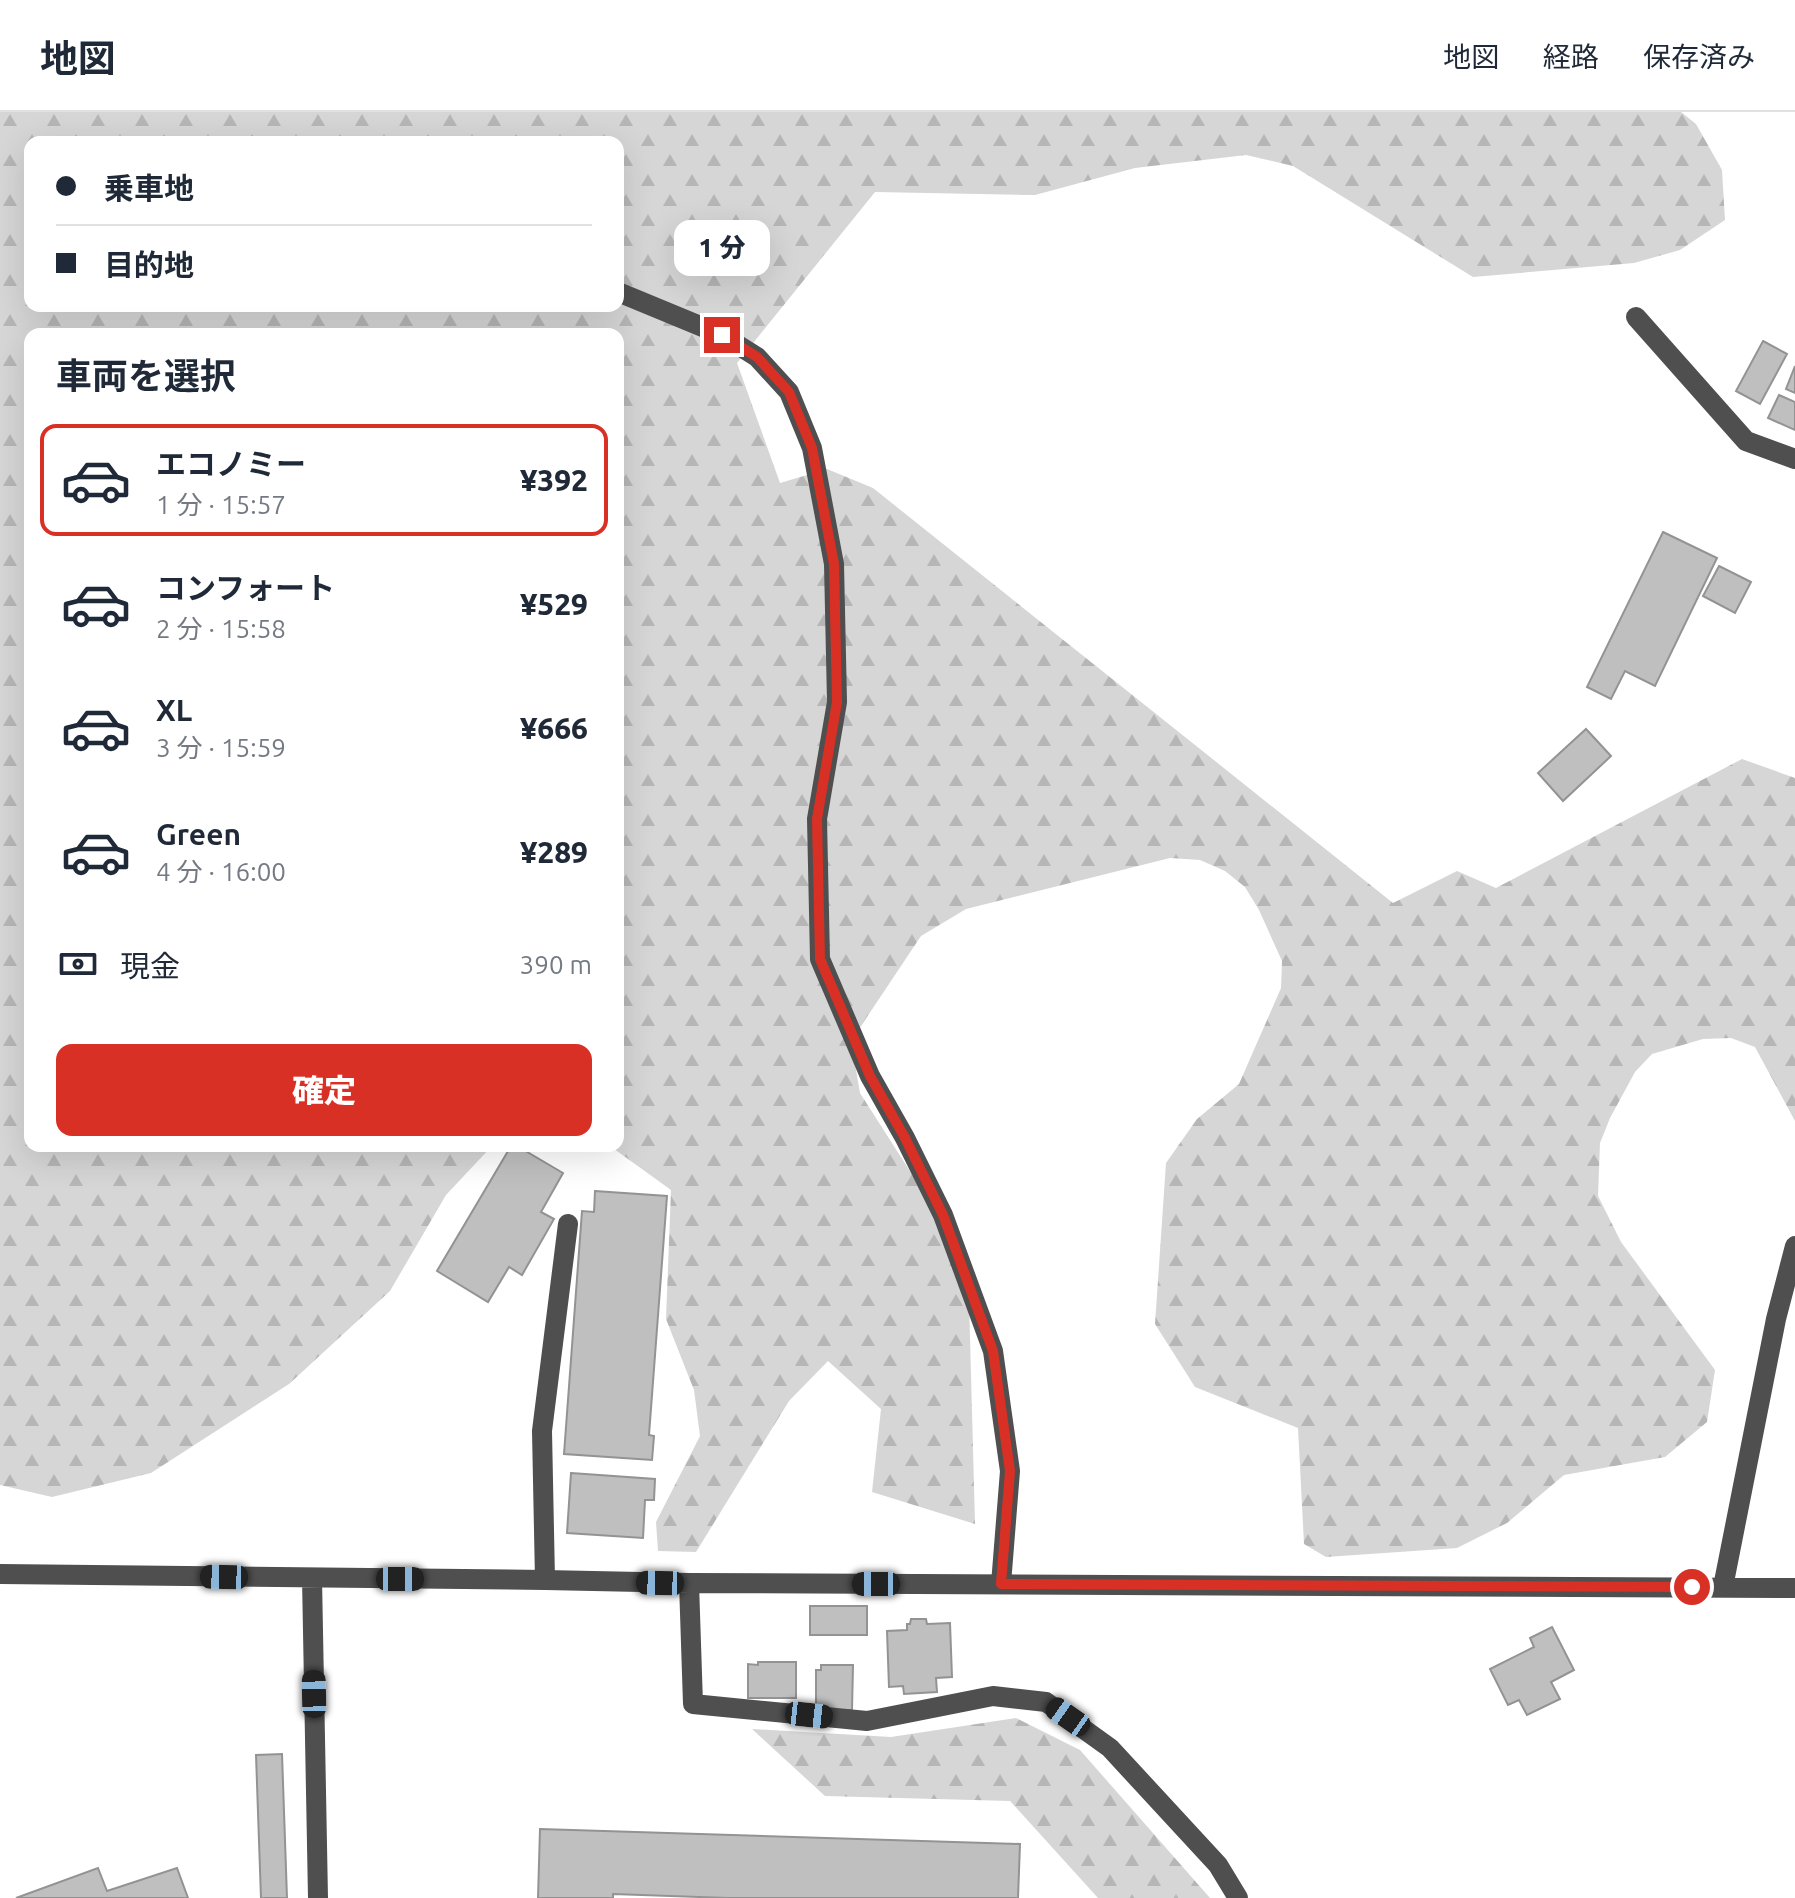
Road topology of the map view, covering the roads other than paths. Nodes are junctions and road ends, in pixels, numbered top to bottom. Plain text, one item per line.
1 (624, 294) edge
2 (1636, 317) dead end
3 (1795, 459) edge
4 (568, 1224) dead end
5 (1795, 1246) edge
6 (0, 1574) edge
7 (312, 1578) junction
8 (545, 1580) junction
9 (689, 1583) junction
10 (1001, 1584) junction
11 (1723, 1587) junction
12 (1795, 1588) edge
13 (318, 1898) edge
14 (1238, 1898) edge

1 - 10 street
2 - 3 street
4 - 8 street
5 - 11 street
6 - 7 street
7 - 8 street
7 - 13 street
8 - 9 street
9 - 10 street
9 - 14 street
10 - 11 street
11 - 12 street

